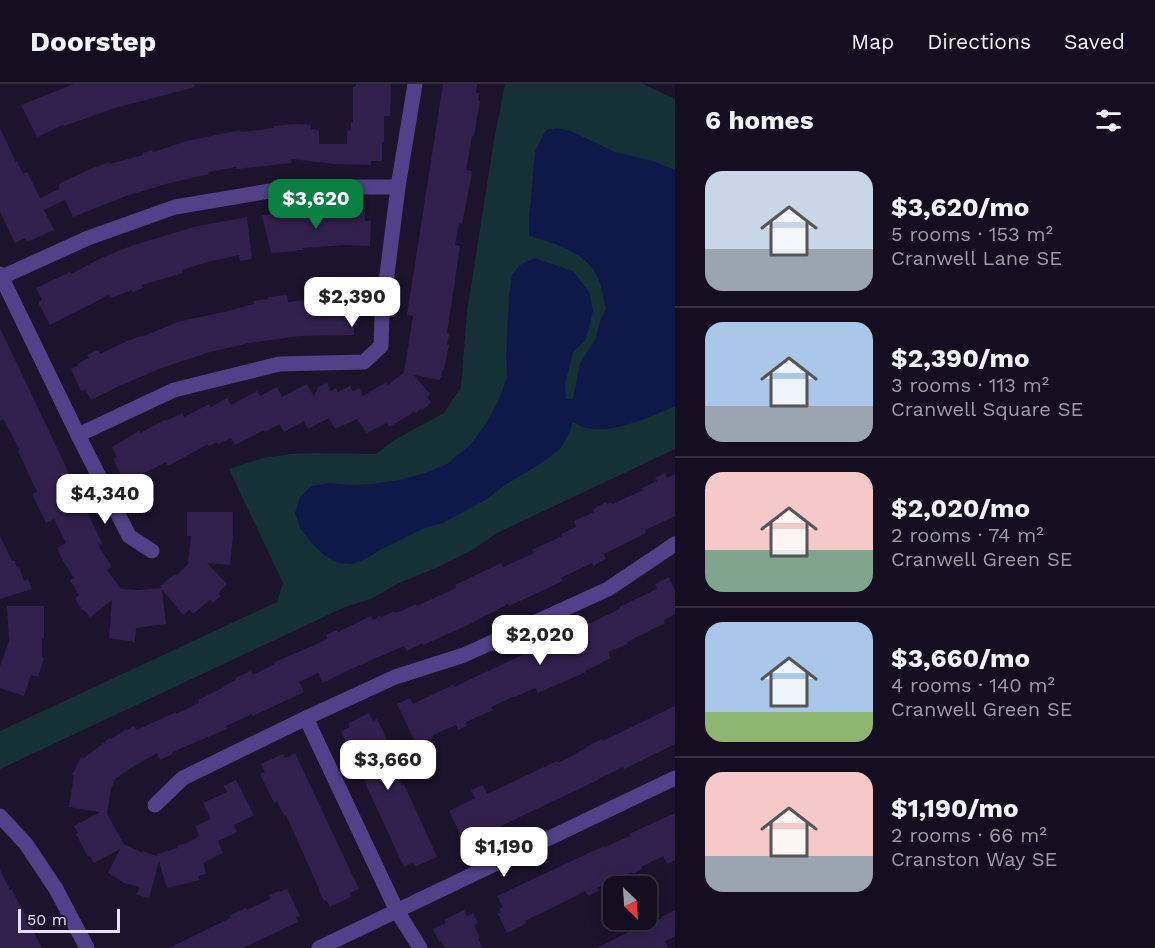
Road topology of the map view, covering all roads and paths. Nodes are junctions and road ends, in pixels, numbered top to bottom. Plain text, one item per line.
1 (415, 84) edge
2 (398, 187) junction
3 (1, 275) edge
4 (78, 435) junction
5 (675, 544) edge
6 (152, 551) dead end
7 (306, 718) junction
8 (675, 778) edge
9 (155, 805) dead end
10 (0, 816) edge
11 (397, 911) junction
12 (87, 948) edge
13 (319, 948) edge
14 (420, 948) edge

1 - 2 street
2 - 3 street
2 - 4 street
3 - 4 street
4 - 6 street
5 - 7 street
7 - 9 street
7 - 11 street
8 - 11 street
10 - 12 street
11 - 13 street
11 - 14 street

